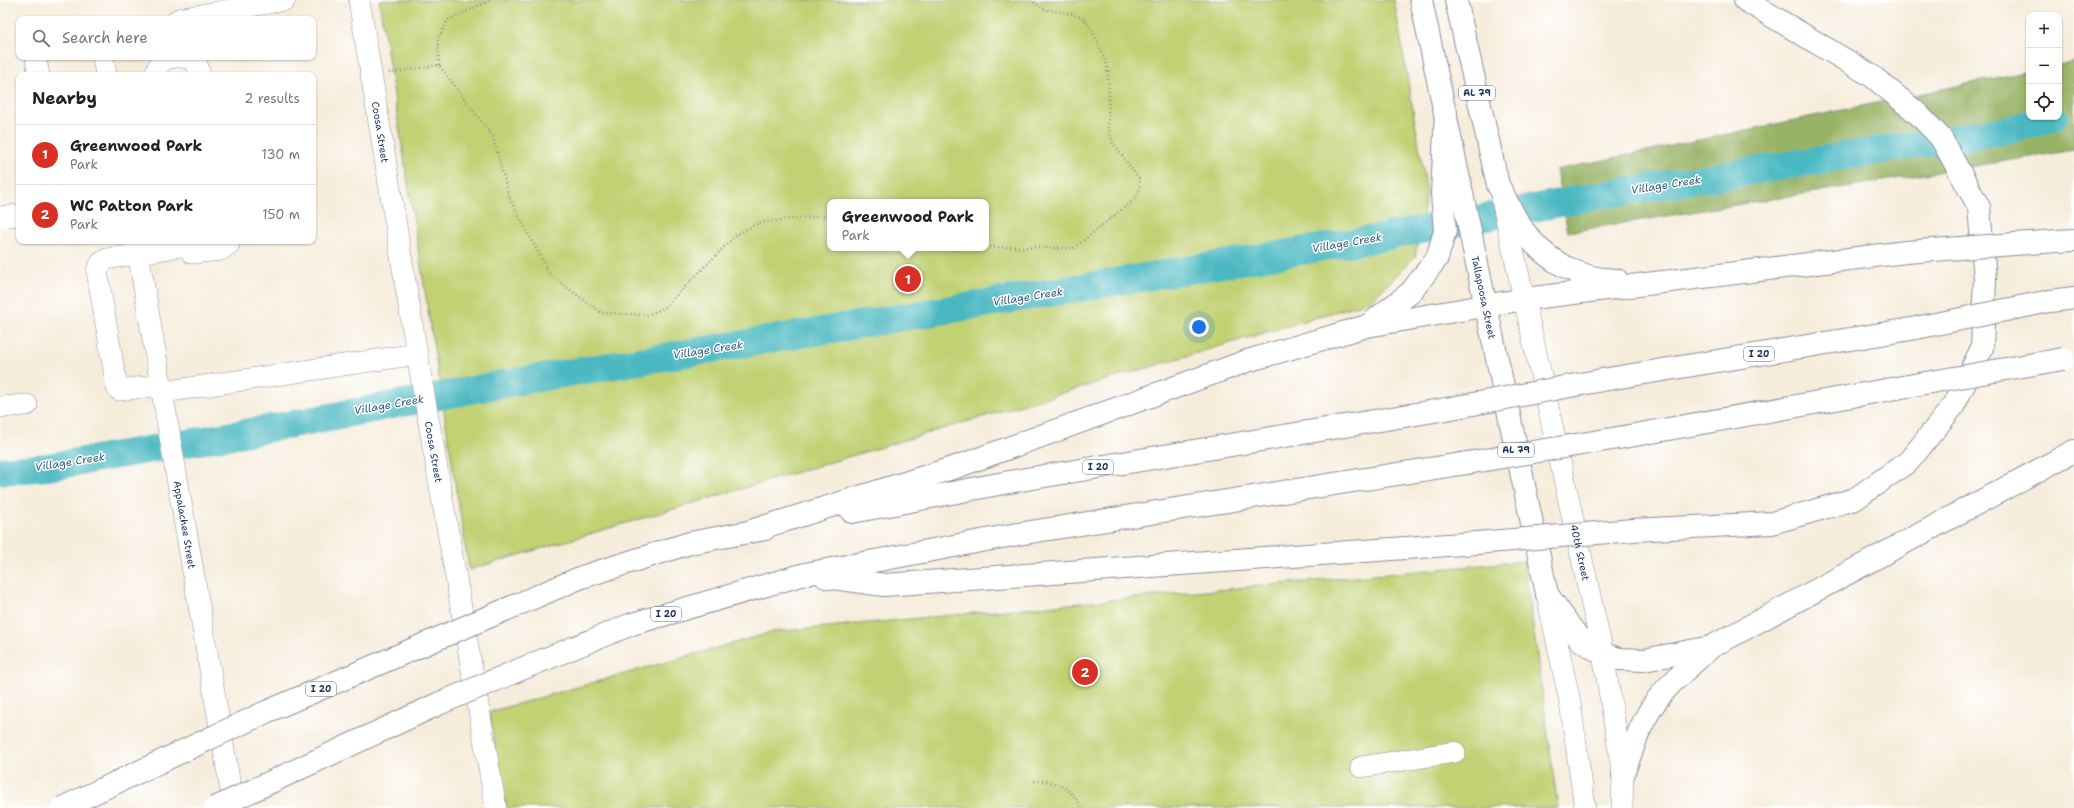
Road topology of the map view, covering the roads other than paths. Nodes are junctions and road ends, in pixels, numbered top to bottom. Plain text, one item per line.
1 (285, 0) edge
2 (359, 0) edge
3 (1421, 0) edge
4 (1456, 0) edge
5 (1745, 0) edge
6 (195, 16) edge
7 (36, 60) edge
8 (104, 60) edge
9 (165, 60) edge
10 (192, 60) edge
11 (38, 72) edge
12 (106, 72) edge
13 (156, 72) edge
14 (199, 72) edge
15 (1452, 194) junction
16 (16, 215) edge
17 (0, 217) edge
18 (1517, 234) junction
19 (2065, 240) edge
20 (174, 244) edge
21 (187, 244) edge
22 (229, 244) edge
23 (137, 247) edge
24 (1688, 279) junction
25 (2074, 298) edge
26 (1525, 299) junction
27 (1485, 306) junction
28 (1367, 326) junction
29 (2069, 358) edge
30 (419, 361) junction
31 (163, 395) junction
32 (27, 405) dead end
33 (0, 407) edge
34 (2074, 451) edge
35 (751, 531) junction
36 (805, 574) junction
37 (1547, 594) junction
38 (1711, 647) junction
39 (1603, 654) junction
40 (1455, 752) dead end
41 (1361, 767) dead end
42 (1623, 775) junction
43 (62, 808) edge
44 (214, 808) edge
45 (234, 808) edge
46 (496, 808) edge
47 (1585, 808) edge
48 (1622, 808) edge

1 - 6 street
2 - 30 street, Coosa Street
3 - 15 main road
4 - 18 main road, AL 79
5 - 36 main road, bridge
7 - 11 street
8 - 12 street
9 - 13 street
10 - 14 street
15 - 27 main road, Tallapoosa Street / AL 79
15 - 28 main road
16 - 17 street
18 - 24 main road
18 - 26 street
19 - 24 main road, bridge
20 - 23 street
21 - 22 street
23 - 31 street, Appalachee Street
23 - 31 street
24 - 26 main road
25 - 35 main road, I 20, bridge
26 - 27 main road
26 - 39 street, 40th Street
27 - 28 main road
27 - 37 main road, Tallapoosa Street / AL 79
28 - 35 main road
29 - 36 main road, I 20, bridge
30 - 31 street
30 - 46 street, Coosa Street
31 - 45 street, Appalachee Street
32 - 33 street
34 - 38 main road
35 - 43 main road, I 20, bridge
36 - 44 main road, I 20, bridge
37 - 39 main road
37 - 47 street, AL 79
38 - 39 main road
38 - 42 main road
39 - 42 street, 40th Street
40 - 41 street
42 - 48 street, 40th Street

